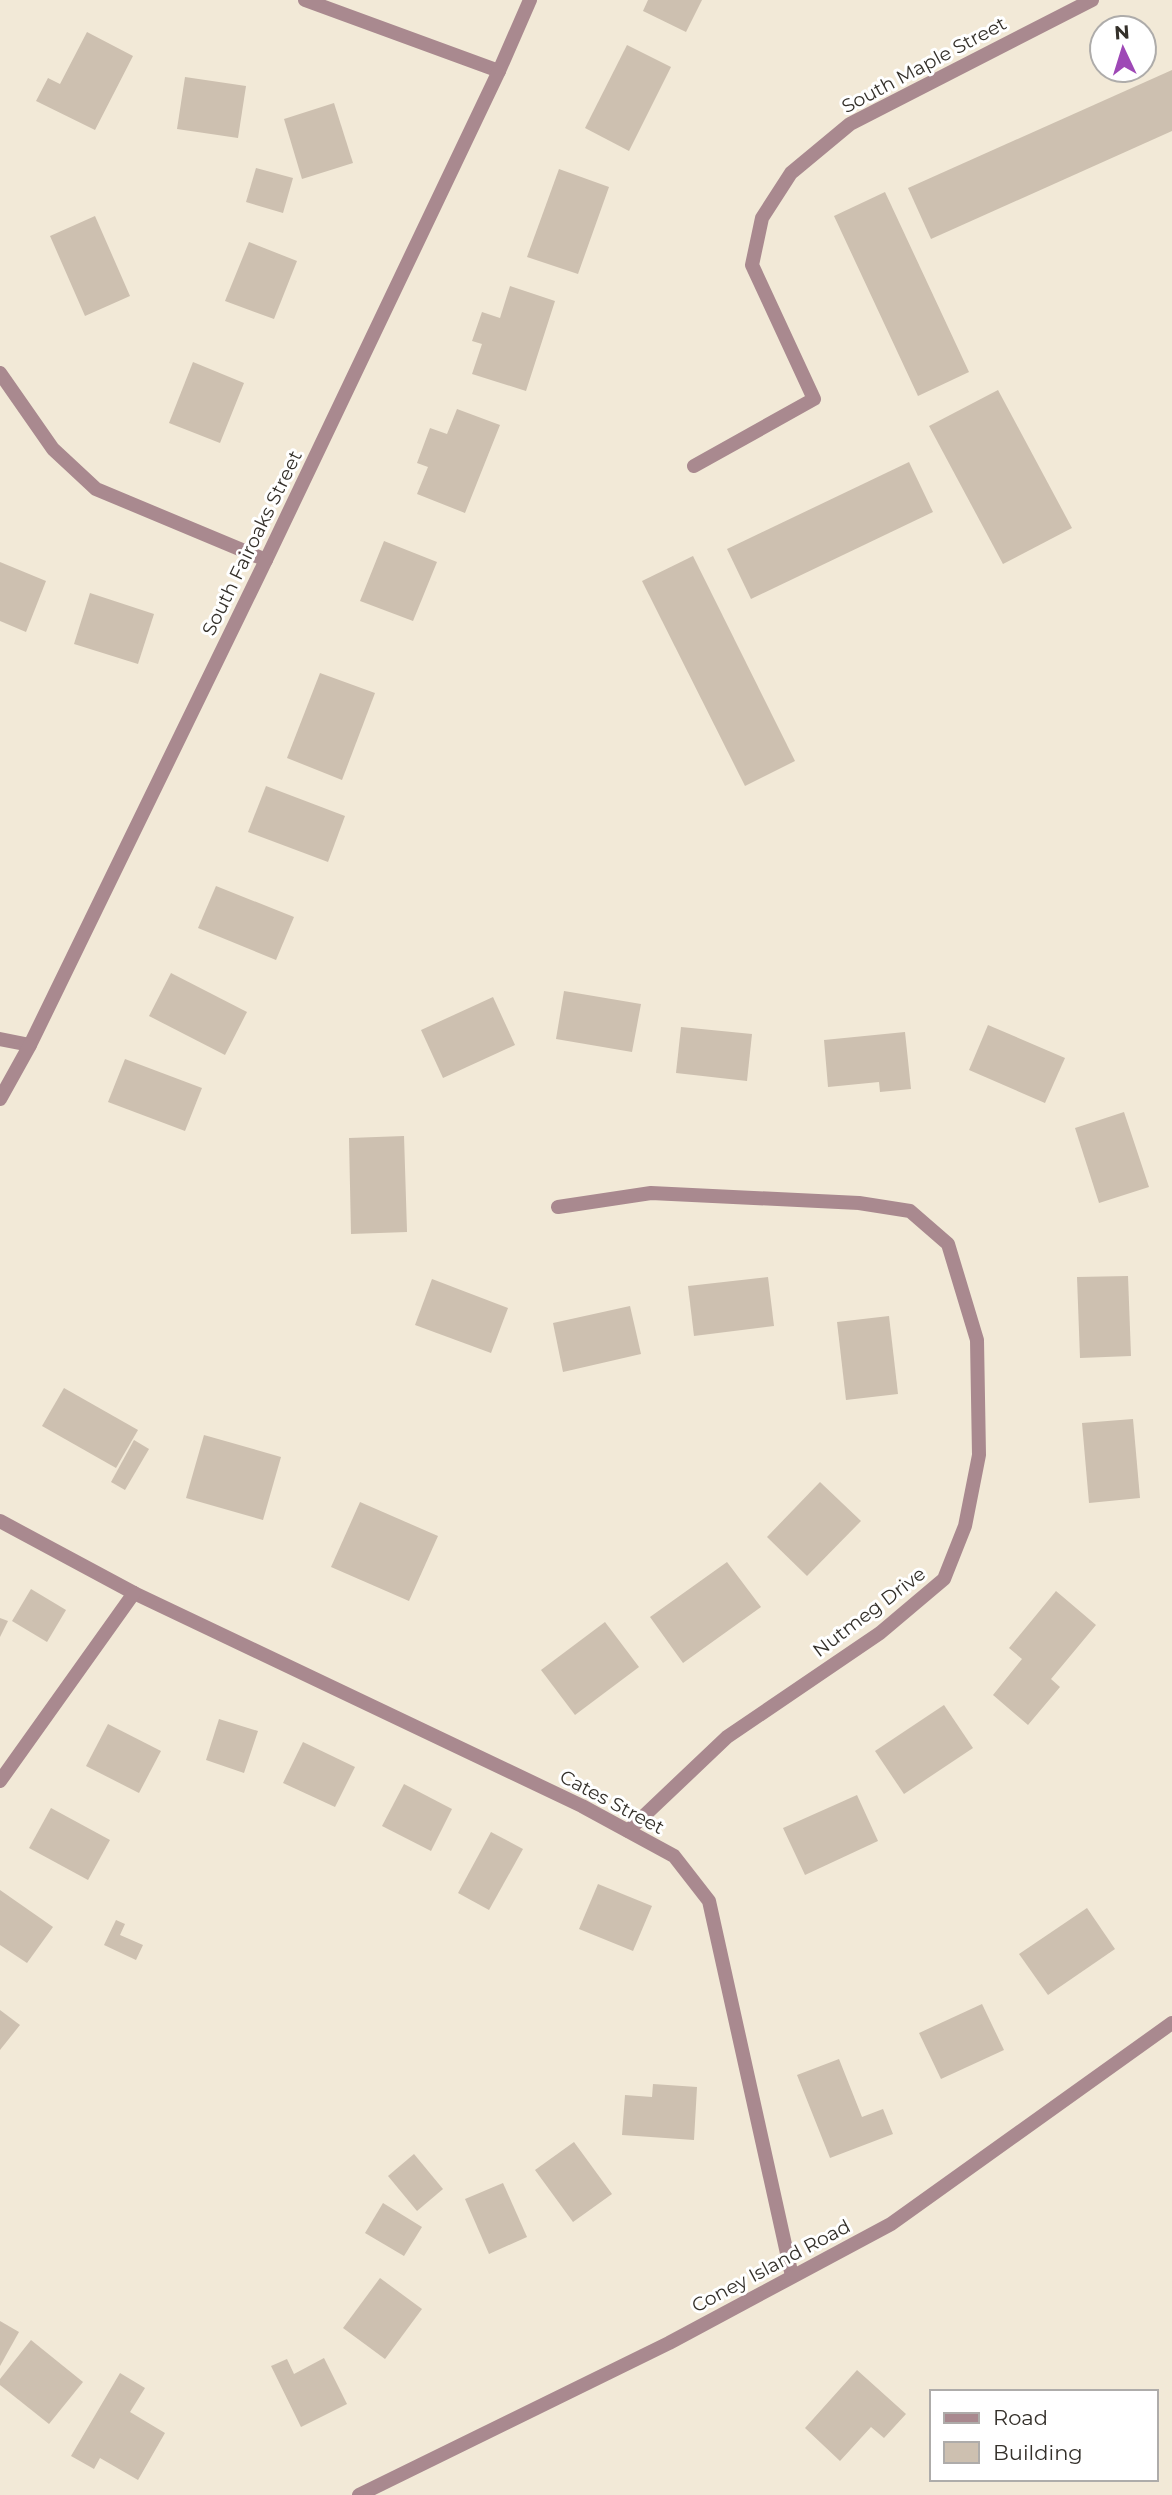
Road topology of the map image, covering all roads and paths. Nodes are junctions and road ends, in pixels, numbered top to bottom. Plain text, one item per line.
1 (305, 0) edge
2 (530, 0) edge
3 (1092, 0) edge
4 (499, 71) junction
5 (0, 373) edge
6 (694, 466) dead end
7 (266, 560) junction
8 (0, 1039) edge
9 (30, 1045) junction
10 (0, 1099) edge
11 (558, 1207) dead end
12 (0, 1521) edge
13 (134, 1593) junction
14 (0, 1781) edge
15 (628, 1831) junction
16 (1172, 2023) edge
17 (792, 2276) junction
18 (359, 2495) edge

1 - 4 street
2 - 4 street, South Fairoaks Street
3 - 6 street, South Maple Street
4 - 7 street, South Fairoaks Street
5 - 7 street
7 - 9 street, South Fairoaks Street
8 - 9 street
9 - 10 street, South Fairoaks Street
11 - 15 street, Nutmeg Drive
12 - 13 street
13 - 14 street
13 - 15 street, Cates Street
15 - 17 street, Cates Street
16 - 17 street, Coney Island Road
17 - 18 street, Coney Island Road

